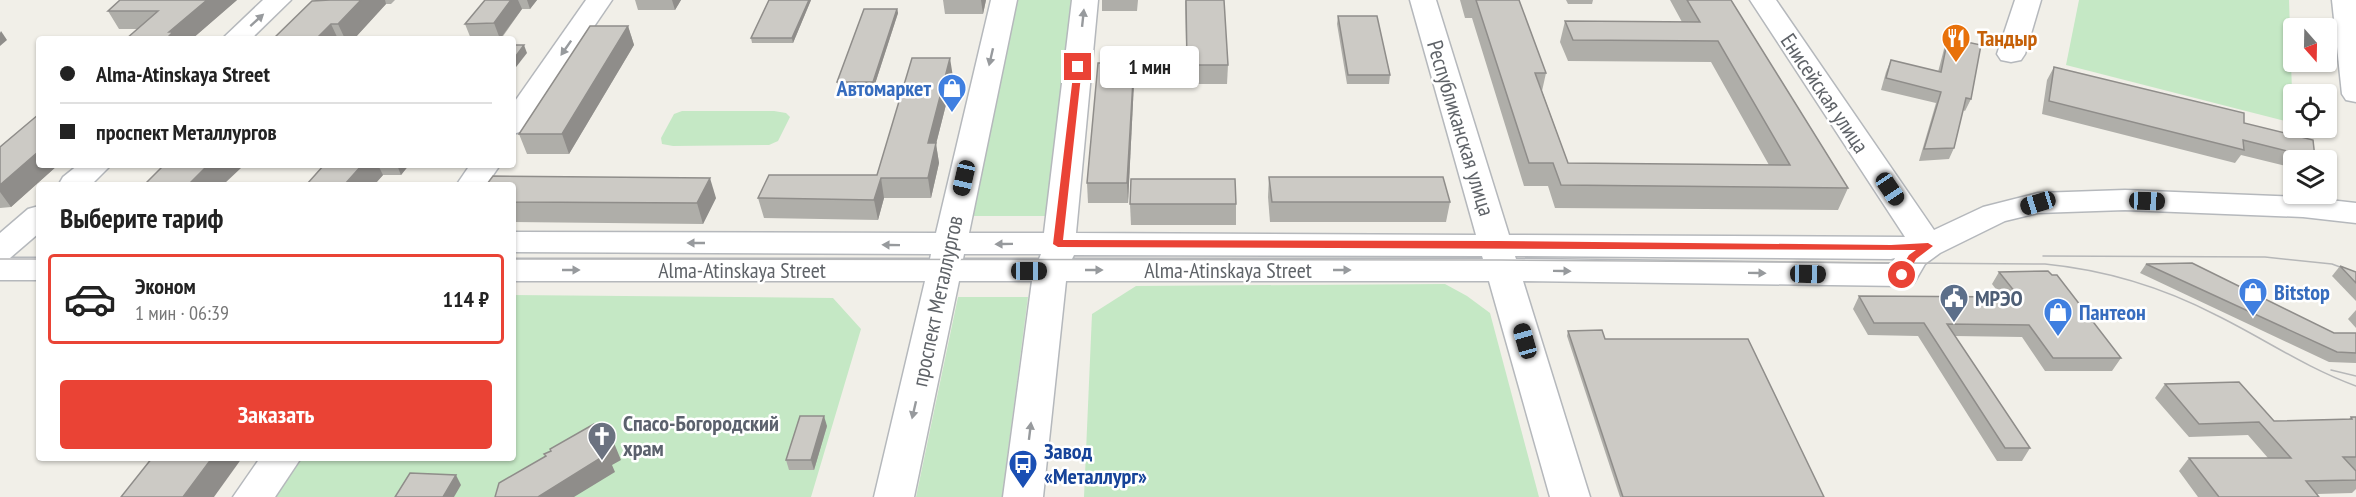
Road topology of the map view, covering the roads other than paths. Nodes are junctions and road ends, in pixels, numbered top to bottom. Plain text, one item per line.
1 (278, 0) edge
2 (599, 0) edge
3 (1004, 0) edge
4 (1085, 0) edge
5 (1423, 0) edge
6 (1763, 0) edge
7 (2028, 0) edge
8 (2345, 0) edge
9 (238, 36) edge
10 (2011, 54) dead end
11 (2356, 94) edge
12 (516, 121) edge
13 (93, 168) edge
14 (483, 168) edge
15 (76, 182) edge
16 (473, 182) edge
17 (2356, 213) edge
18 (36, 220) edge
19 (516, 242) edge
20 (1928, 246) junction
21 (10, 250) edge
22 (1054, 257) junction
23 (1500, 257) junction
24 (947, 258) junction
25 (36, 267) edge
26 (516, 270) edge
27 (278, 461) edge
28 (253, 497) edge
29 (894, 497) edge
30 (1023, 497) edge
31 (1570, 497) edge

9 -> 1 street
2 -> 12 street
3 -> 24 street, проспект Металлургов
22 -> 4 street
5 - 23 street, Республиканская улица
6 - 20 street, Енисейская улица
7 - 10 street
8 - 11 street
13 - 15 street
14 - 16 street
17 - 20 street, Alma-Atinskaya Street
18 - 21 street
24 -> 19 street, Alma-Atinskaya Street
20 - 23 street, Alma-Atinskaya Street
21 - 25 street
22 - 23 street, Alma-Atinskaya Street
22 - 24 street, Alma-Atinskaya Street
30 -> 22 street
23 - 31 street, Республиканская улица
26 -> 24 street, Alma-Atinskaya Street
24 -> 29 street, проспект Металлургов
27 - 28 street

